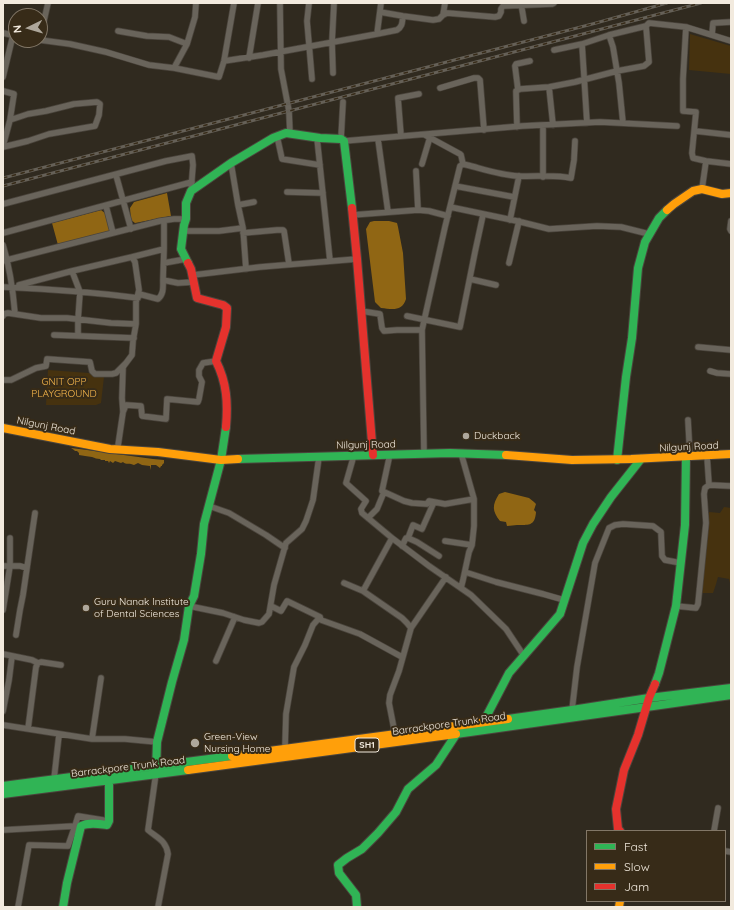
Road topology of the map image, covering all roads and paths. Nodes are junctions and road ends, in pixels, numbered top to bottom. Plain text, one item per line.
1 (196, 3) edge
2 (234, 3) edge
3 (258, 3) edge
4 (309, 3) edge
5 (334, 3) edge
6 (381, 3) edge
7 (445, 3) edge
8 (554, 3) edge
9 (280, 4) dead end
10 (521, 4) edge
11 (500, 6) edge
12 (380, 12) junction
13 (443, 14) junction
14 (403, 16) junction
15 (524, 21) dead end
16 (731, 22) edge
17 (646, 26) junction
18 (686, 28) junction
19 (118, 31) dead end
20 (377, 34) junction
21 (609, 35) junction
22 (712, 35) junction
23 (48, 40) edge
24 (731, 41) edge
25 (332, 42) junction
26 (187, 44) junction
27 (582, 44) junction
28 (308, 47) junction
29 (11, 48) edge
30 (554, 50) dead end
31 (282, 52) junction
32 (249, 58) junction
33 (530, 60) dead end
34 (224, 61) junction
35 (174, 68) junction
36 (617, 71) junction
37 (333, 73) dead end
38 (3, 77) edge
39 (312, 79) dead end
40 (584, 80) junction
41 (440, 88) dead end
42 (549, 88) junction
43 (518, 90) junction
44 (3, 91) edge
45 (418, 94) dead end
46 (343, 102) dead end
47 (10, 120) junction
48 (587, 123) junction
49 (624, 123) junction
50 (543, 125) junction
51 (553, 125) junction
52 (677, 126) dead end
53 (518, 127) junction
54 (484, 130) junction
55 (694, 131) junction
56 (290, 134) junction
57 (731, 135) edge
58 (277, 136) junction
59 (401, 136) junction
60 (428, 136) junction
61 (317, 138) junction
62 (378, 139) junction
63 (343, 140) junction
64 (575, 141) dead end
65 (3, 147) edge
66 (706, 161) junction
67 (231, 163) junction
68 (422, 164) dead end
69 (463, 164) junction
70 (731, 164) edge
71 (320, 165) junction
72 (416, 171) dead end
73 (116, 174) junction
74 (519, 176) junction
75 (543, 177) junction
76 (192, 182) junction
77 (455, 186) junction
78 (702, 189) junction
79 (191, 191) junction
80 (287, 192) dead end
81 (323, 193) junction
82 (731, 193) edge
83 (514, 197) junction
84 (124, 201) junction
85 (254, 202) dead end
86 (3, 204) edge
87 (238, 205) junction
88 (106, 206) junction
89 (450, 207) junction
90 (418, 210) junction
91 (388, 212) junction
92 (352, 215) junction
93 (483, 215) junction
94 (448, 216) junction
95 (186, 219) junction
96 (510, 220) junction
97 (164, 221) junction
98 (519, 221) junction
99 (731, 222) edge
100 (131, 229) junction
101 (183, 231) junction
102 (243, 231) junction
103 (731, 231) edge
104 (3, 233) edge
105 (113, 233) junction
106 (649, 234) junction
107 (3, 245) edge
108 (164, 249) junction
109 (132, 257) junction
110 (186, 259) junction
111 (357, 259) junction
112 (5, 261) edge
113 (330, 261) junction
114 (164, 263) junction
115 (509, 263) dead end
116 (289, 264) junction
117 (246, 268) junction
118 (72, 271) junction
119 (193, 278) junction
120 (470, 279) junction
121 (163, 280) junction
122 (496, 285) dead end
123 (3, 287) edge
124 (13, 287) junction
125 (80, 291) junction
126 (138, 296) junction
127 (361, 311) junction
128 (15, 314) junction
129 (3, 316) edge
130 (407, 316) dead end
131 (78, 320) junction
132 (424, 320) junction
133 (136, 324) junction
134 (422, 330) junction
135 (54, 334) dead end
136 (78, 336) junction
137 (134, 338) junction
138 (698, 347) dead end
139 (731, 350) edge
140 (216, 361) junction
141 (126, 363) junction
142 (710, 371) dead end
143 (731, 374) edge
144 (3, 380) edge
145 (123, 412) junction
146 (688, 420) dead end
147 (3, 428) edge
148 (114, 449) junction
149 (390, 454) junction
150 (424, 454) junction
151 (461, 454) junction
152 (731, 454) edge
153 (354, 455) junction
154 (373, 455) junction
155 (707, 456) junction
156 (319, 457) junction
157 (688, 457) junction
158 (642, 459) junction
159 (221, 460) junction
160 (617, 460) junction
161 (709, 485) junction
162 (731, 486) edge
163 (384, 492) junction
164 (474, 499) junction
165 (434, 502) junction
166 (209, 506) junction
167 (35, 513) dead end
168 (368, 518) junction
169 (10, 538) dead end
170 (392, 538) junction
171 (408, 538) junction
172 (445, 541) dead end
173 (472, 545) junction
174 (402, 546) junction
175 (285, 548) junction
176 (439, 556) dead end
177 (681, 563) junction
178 (3, 566) edge
179 (10, 566) junction
180 (27, 568) junction
181 (465, 572) junction
182 (446, 578) junction
183 (344, 583) dead end
184 (460, 588) junction
185 (362, 591) junction
186 (564, 600) junction
187 (189, 606) junction
188 (271, 606) junction
189 (676, 606) junction
190 (3, 610) edge
191 (235, 617) junction
192 (320, 617) junction
193 (411, 628) junction
194 (16, 635) dead end
195 (3, 654) edge
196 (12, 656) junction
197 (524, 656) junction
198 (402, 657) junction
199 (216, 661) dead end
200 (38, 663) junction
201 (61, 665) dead end
202 (101, 678) dead end
203 (731, 688) edge
204 (731, 696) edge
205 (649, 698) junction
206 (646, 707) junction
207 (3, 710) edge
208 (572, 710) junction
209 (3, 725) edge
210 (485, 725) junction
211 (28, 729) junction
212 (457, 733) junction
213 (59, 734) junction
214 (395, 734) junction
215 (92, 740) junction
216 (157, 742) junction
217 (285, 748) junction
218 (156, 770) junction
219 (54, 779) junction
220 (109, 780) junction
221 (3, 786) edge
222 (3, 794) edge
223 (718, 808) dead end
224 (109, 821) junction
225 (74, 826) junction
226 (3, 830) edge
227 (619, 830) edge
228 (714, 830) edge
229 (18, 907) edge
230 (63, 907) edge
231 (158, 907) edge
232 (357, 907) edge

1 - 26 street
2 - 34 street
3 - 32 street
4 - 28 street
5 - 25 street
6 - 12 street
7 - 13 street
8 - 10 street
9 - 31 street
10 - 11 street
10 - 15 street
11 - 13 street
12 - 14 street
12 - 20 street
13 - 14 street
14 - 20 street
16 - 22 street
17 - 18 street
17 - 21 street
17 - 36 street
18 - 22 street
18 - 55 street
19 - 26 street
20 - 25 street
21 - 27 street
21 - 36 street
22 - 24 street
23 - 35 street
25 - 28 street
25 - 37 street
26 - 35 street
27 - 30 street
27 - 40 street
28 - 31 street
28 - 39 street
29 - 38 street
31 - 32 street
31 - 56 street
32 - 34 street
33 - 43 street
34 - 35 street
36 - 40 street
36 - 49 street
40 - 42 street
40 - 48 street
41 - 54 street
42 - 43 street
42 - 51 street
43 - 53 street
44 - 47 street
45 - 59 street
46 - 63 street
47 - 65 street
47 - 65 street
48 - 49 street
48 - 51 street
49 - 52 street
50 - 51 street
50 - 53 street
50 - 75 street
53 - 54 street
54 - 60 street
55 - 57 street
55 - 66 street
56 - 58 street
56 - 61 street
58 - 67 street
58 - 71 street
59 - 60 street
59 - 62 street
60 - 68 street
60 - 69 street
61 - 63 street
61 - 71 street
62 - 63 street
62 - 91 street
63 - 92 street
64 - 75 street
66 - 70 street
66 - 78 street
67 - 79 street
67 - 87 street
69 - 74 street
69 - 77 street
71 - 81 street
72 - 90 street
73 - 76 street
73 - 84 street
73 - 86 street
74 - 75 street
74 - 83 street
76 - 79 street
76 - 84 street
77 - 83 street
77 - 89 street
78 - 82 street
78 - 106 street
79 - 95 street
80 - 81 street
81 - 113 street
83 - 96 street
84 - 88 street
84 - 100 street
85 - 87 street
87 - 102 street
88 - 104 street
88 - 105 street
89 - 93 street
89 - 94 street
90 - 91 street
90 - 94 street
91 - 92 street
92 - 111 street
93 - 96 street
93 - 120 street
94 - 132 street
95 - 97 street
95 - 101 street
96 - 98 street
97 - 100 street
97 - 108 street
98 - 106 street
98 - 115 street
99 - 103 street
100 - 105 street
101 - 102 street
101 - 110 street
102 - 116 street
102 - 117 street
105 - 112 street
106 - 160 street
107 - 112 street
108 - 109 street
108 - 114 street
109 - 118 street
109 - 126 street
110 - 114 street
110 - 119 street
111 - 113 street
111 - 127 street
112 - 124 street
113 - 116 street
114 - 121 street
116 - 117 street
117 - 119 street
118 - 124 street
118 - 125 street
119 - 121 street
119 - 140 street
120 - 122 street
120 - 132 street
121 - 126 street
123 - 124 street
124 - 125 street
124 - 128 street
125 - 126 street
125 - 131 street
126 - 133 street
127 - 134 street
127 - 154 street
128 - 129 street
128 - 131 street
130 - 132 street
131 - 133 street
131 - 136 street
132 - 134 street
133 - 137 street
134 - 150 street
135 - 136 street
136 - 137 street
137 - 141 street
138 - 139 street
140 - 145 street
140 - 159 street
141 - 144 street
141 - 145 street
142 - 143 street
145 - 148 street
146 - 157 street
147 - 148 street, Nilgunj Road
148 - 159 street, Nilgunj Road
149 - 150 street, Nilgunj Road
149 - 154 street, Nilgunj Road
149 - 163 street
150 - 151 street, Nilgunj Road
151 - 160 street, Nilgunj Road
151 - 164 street
152 - 155 street, Nilgunj Road
153 - 154 street, Nilgunj Road
153 - 156 street, Nilgunj Road
153 - 168 street
155 - 157 street, Nilgunj Road
155 - 161 street
156 - 159 street, Nilgunj Road
156 - 175 street
157 - 158 street, Nilgunj Road
157 - 177 street
158 - 160 street, Nilgunj Road
158 - 186 street
159 - 166 street
161 - 162 street
161 - 189 street
163 - 165 street
163 - 168 street
164 - 165 street
164 - 173 street
165 - 171 street
166 - 175 street
166 - 187 street
167 - 180 street
168 - 170 street
169 - 179 street
170 - 174 street
170 - 185 street
171 - 174 street
171 - 176 street
172 - 173 street
173 - 181 street
174 - 182 street
175 - 188 street
177 - 189 street
177 - 208 street
178 - 179 street
179 - 180 street
179 - 190 street
180 - 194 street
181 - 184 street
181 - 186 street
182 - 184 street
182 - 193 street
183 - 185 street
184 - 197 street
185 - 193 street
186 - 197 street
187 - 191 street
187 - 216 street
188 - 191 street
188 - 192 street
189 - 205 street
191 - 199 street
192 - 198 street
192 - 217 street
193 - 198 street
195 - 196 street
196 - 200 street
196 - 207 street
197 - 210 street
198 - 214 street
200 - 201 street
200 - 211 street
202 - 215 street
203 - 205 street, Barrackpore Trunk Road / SH1
204 - 206 street, Barrackpore Trunk Road / SH1
205 - 206 street
205 - 208 street, Barrackpore Trunk Road / SH1
206 - 210 street, Barrackpore Trunk Road / SH1
206 - 227 street
208 - 210 street, Barrackpore Trunk Road / SH1
209 - 211 street
210 - 212 street, Barrackpore Trunk Road / SH1
210 - 214 street, Barrackpore Trunk Road / SH1
211 - 213 street
212 - 218 street, Barrackpore Trunk Road / SH1
212 - 232 street
213 - 215 street
213 - 219 street
214 - 217 street, Barrackpore Trunk Road / SH1
215 - 216 street
216 - 218 street
217 - 218 street, Barrackpore Trunk Road / SH1
218 - 219 street, Barrackpore Trunk Road / SH1
218 - 220 street, Barrackpore Trunk Road / SH1
218 - 231 street
219 - 221 street, Barrackpore Trunk Road / SH1
220 - 222 street, Barrackpore Trunk Road / SH1
220 - 224 street
223 - 228 street
224 - 225 street
224 - 230 street
225 - 226 street
225 - 229 street

